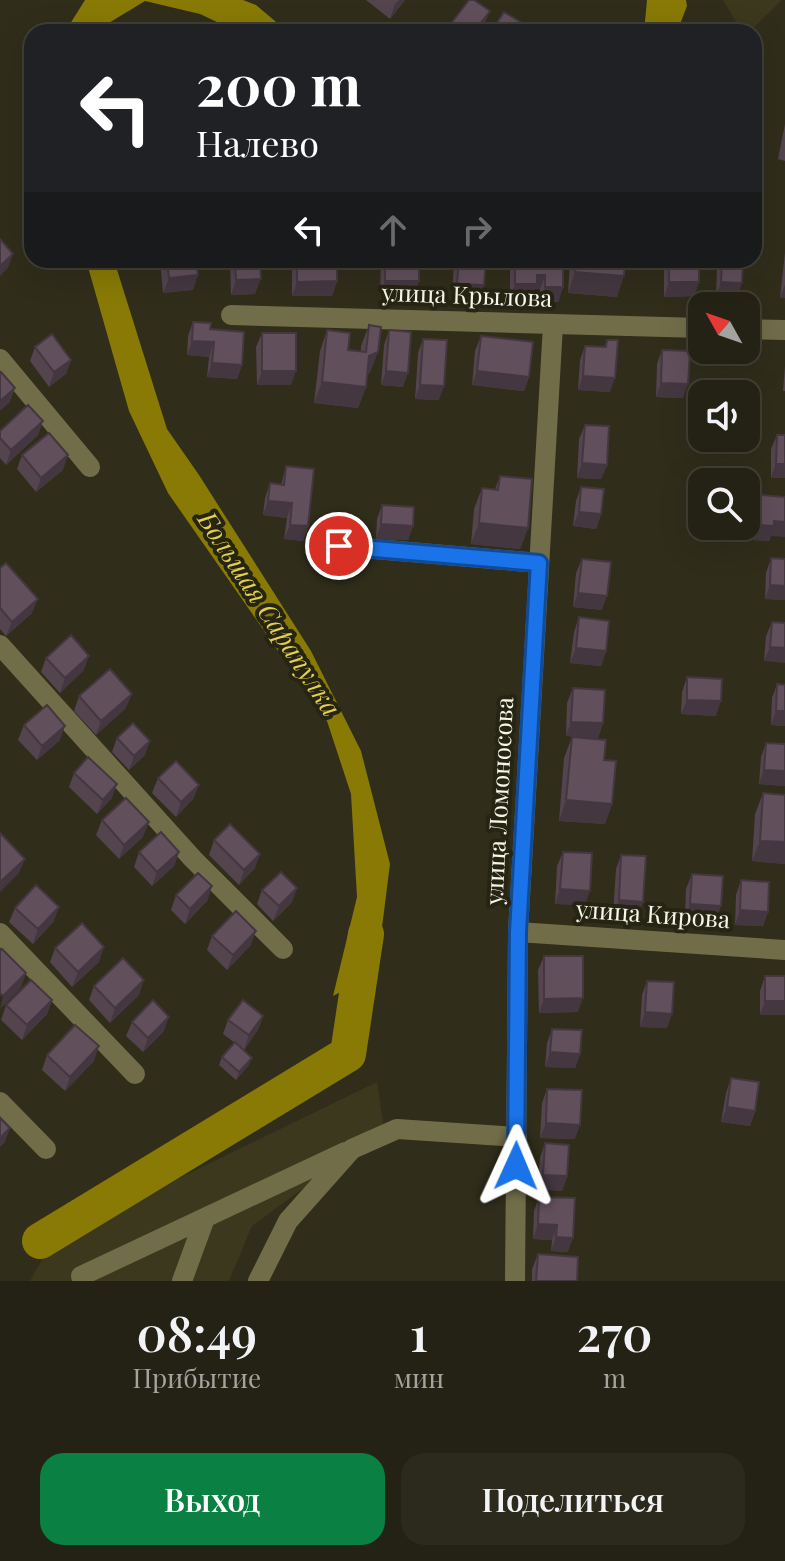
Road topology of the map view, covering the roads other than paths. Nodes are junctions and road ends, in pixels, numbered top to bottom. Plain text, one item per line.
1 (231, 315) dead end
2 (553, 325) junction
3 (688, 328) edge
4 (760, 329) edge
5 (785, 330) edge
6 (0, 359) edge
7 (90, 467) dead end
8 (339, 546) dead end
9 (539, 563) junction
10 (0, 645) edge
11 (518, 932) junction
12 (0, 933) edge
13 (283, 949) dead end
14 (785, 950) edge
15 (135, 1074) dead end
16 (0, 1102) edge
17 (517, 1137) junction
18 (46, 1149) dead end
19 (352, 1149) junction
20 (205, 1218) junction
21 (86, 1281) edge
22 (182, 1281) edge
23 (258, 1281) edge
24 (515, 1281) edge

1 - 2 street, улица Крылова
2 - 3 street, улица Крылова
2 - 9 street, улица Ломоносова
4 - 5 street
6 - 7 street
8 - 9 street
9 - 11 street, улица Ломоносова
10 - 13 street
11 - 14 street, улица Кирова
11 - 17 street, улица Ломоносова
12 - 15 street
16 - 18 street
17 - 19 street
17 - 24 street, улица Ломоносова
19 - 20 street
19 - 23 street
20 - 21 street
20 - 22 street

